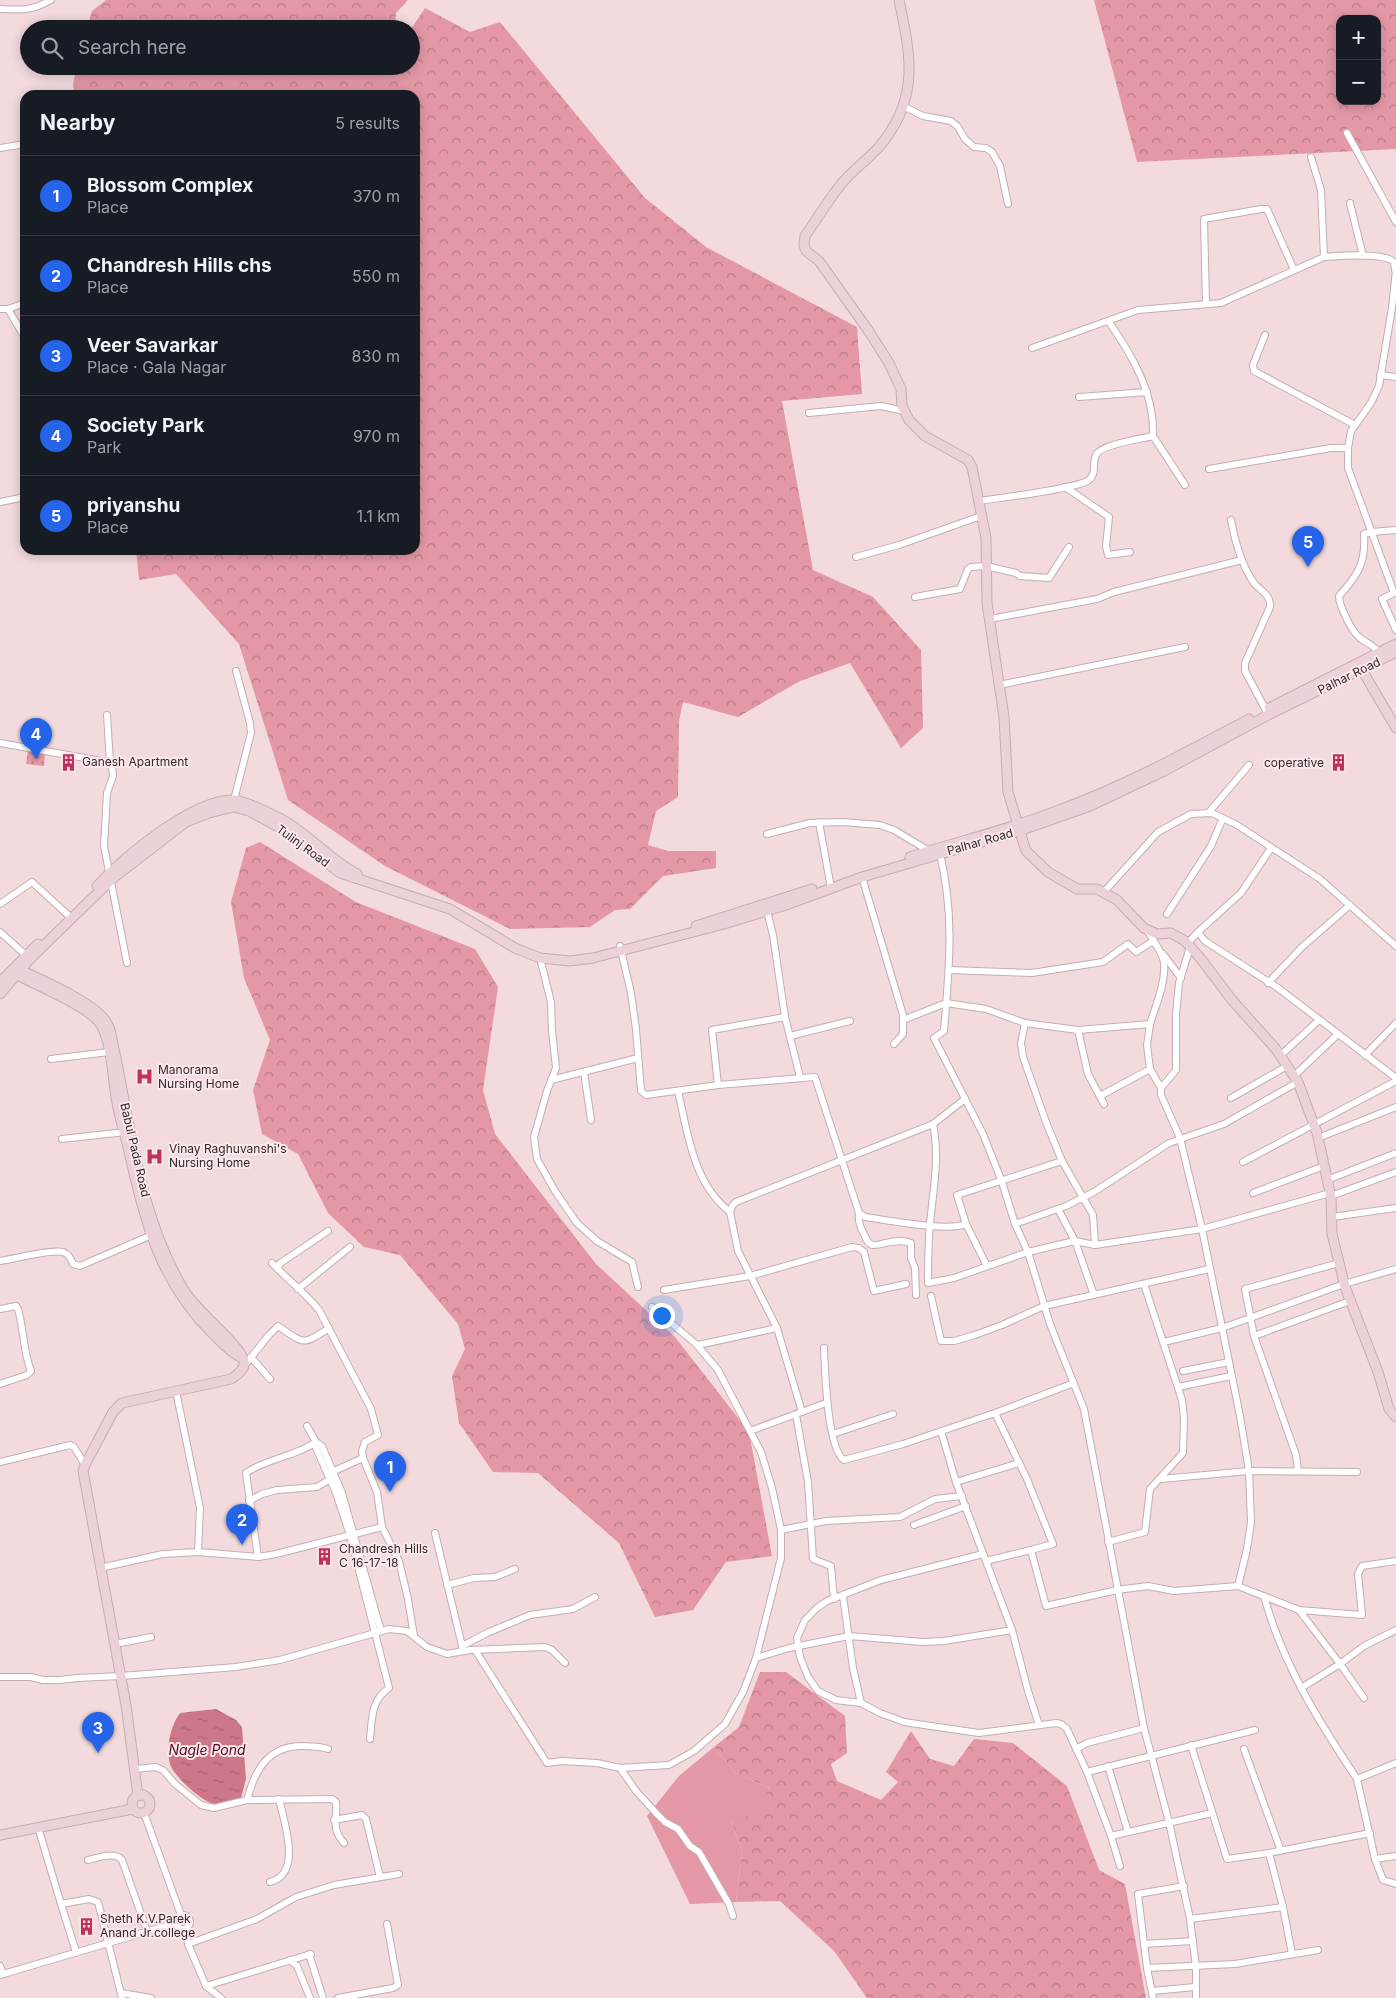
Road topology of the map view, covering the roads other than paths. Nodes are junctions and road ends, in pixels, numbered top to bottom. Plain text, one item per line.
1 (51, 0) edge
2 (899, 0) edge
3 (0, 10) edge
4 (904, 106) junction
5 (1347, 133) dead end
6 (20, 145) edge
7 (0, 148) edge
8 (1311, 157) dead end
9 (1350, 203) dead end
10 (1008, 204) dead end
11 (1396, 222) edge
12 (1363, 256) junction
13 (1324, 257) junction
14 (1294, 270) junction
15 (1396, 270) edge
16 (1206, 304) junction
17 (20, 305) edge
18 (1394, 308) edge
19 (0, 309) edge
20 (8, 309) junction
21 (1109, 322) junction
22 (20, 329) edge
23 (1265, 335) dead end
24 (1032, 348) dead end
25 (1380, 375) junction
26 (1396, 377) edge
27 (1147, 392) junction
28 (1079, 397) dead end
29 (904, 411) junction
30 (809, 413) dead end
31 (1355, 425) junction
32 (1153, 436) junction
33 (1348, 448) junction
34 (1209, 469) dead end
35 (1185, 486) dead end
36 (1065, 487) junction
37 (20, 498) edge
38 (979, 501) junction
39 (0, 502) edge
40 (981, 516) junction
41 (1232, 520) dead end
42 (1396, 530) edge
43 (1372, 532) junction
44 (1069, 547) dead end
45 (1130, 552) dead end
46 (856, 557) dead end
47 (1242, 560) junction
48 (986, 566) junction
49 (914, 597) dead end
50 (990, 619) junction
51 (1396, 630) edge
52 (1396, 644) edge
53 (1186, 647) dead end
54 (1396, 652) edge
55 (1380, 653) junction
56 (1362, 670) junction
57 (236, 671) dead end
58 (999, 685) junction
59 (1267, 713) junction
60 (108, 715) dead end
61 (1396, 728) edge
62 (0, 743) edge
63 (110, 763) junction
64 (1249, 765) dead end
65 (233, 804) junction
66 (1209, 812) junction
67 (1223, 818) junction
68 (819, 822) junction
69 (1018, 828) junction
70 (767, 834) dead end
71 (1270, 848) junction
72 (928, 851) junction
73 (940, 854) junction
74 (111, 876) junction
75 (862, 877) junction
76 (831, 885) junction
77 (1104, 893) junction
78 (0, 904) edge
79 (1350, 905) junction
80 (767, 911) junction
81 (1166, 914) dead end
82 (68, 916) junction
83 (1147, 930) junction
84 (0, 932) edge
85 (1198, 932) junction
86 (1153, 941) junction
87 (1188, 945) junction
88 (1396, 946) edge
89 (621, 949) junction
90 (541, 956) junction
91 (28, 957) junction
92 (127, 963) dead end
93 (949, 970) junction
94 (16, 971) junction
95 (1181, 978) junction
96 (1268, 983) junction
97 (1, 986) edge
98 (946, 1004) junction
99 (785, 1017) junction
100 (903, 1020) junction
101 (1319, 1020) junction
102 (850, 1021) dead end
103 (1025, 1023) junction
104 (1396, 1023) edge
105 (1150, 1024) junction
106 (1078, 1030) junction
107 (1338, 1034) junction
108 (790, 1036) junction
109 (894, 1044) dead end
110 (109, 1052) junction
111 (1365, 1055) junction
112 (1280, 1056) junction
113 (638, 1058) junction
114 (51, 1059) dead end
115 (1287, 1066) junction
116 (1396, 1066) edge
117 (1150, 1069) junction
118 (584, 1072) junction
119 (1390, 1073) junction
120 (116, 1075) junction
121 (800, 1077) junction
122 (1296, 1079) junction
123 (1396, 1079) edge
124 (551, 1080) junction
125 (718, 1085) junction
126 (1161, 1088) junction
127 (678, 1091) junction
128 (1100, 1096) junction
129 (1231, 1098) dead end
130 (965, 1099) junction
131 (1104, 1104) dead end
132 (1396, 1107) edge
133 (592, 1120) dead end
134 (933, 1124) junction
135 (1314, 1124) junction
136 (125, 1132) junction
137 (1180, 1138) junction
138 (1318, 1138) junction
139 (62, 1139) dead end
140 (1396, 1154) edge
141 (843, 1160) junction
142 (1062, 1161) junction
143 (1243, 1162) dead end
144 (1324, 1166) junction
145 (1396, 1172) edge
146 (1327, 1180) junction
147 (1002, 1182) junction
148 (1253, 1193) dead end
149 (1330, 1195) junction
150 (1084, 1197) junction
151 (1396, 1208) edge
152 (1058, 1209) junction
153 (730, 1212) junction
154 (859, 1212) junction
155 (1332, 1217) junction
156 (966, 1224) junction
157 (1015, 1224) junction
158 (930, 1225) junction
159 (1202, 1229) junction
160 (328, 1231) dead end
161 (154, 1234) junction
162 (1075, 1241) junction
163 (1095, 1245) junction
164 (350, 1247) dead end
165 (1028, 1252) junction
166 (0, 1262) edge
167 (272, 1263) dead end
168 (1339, 1263) junction
169 (987, 1266) junction
170 (278, 1269) junction
171 (1209, 1269) junction
172 (1396, 1269) edge
173 (750, 1276) junction
174 (906, 1284) dead end
175 (1144, 1284) junction
176 (1344, 1284) junction
177 (638, 1287) dead end
178 (298, 1289) junction
179 (664, 1290) dead end
180 (916, 1295) dead end
181 (1094, 1295) junction
182 (931, 1296) dead end
183 (1350, 1301) junction
184 (1044, 1306) junction
185 (652, 1307) dead end
186 (0, 1309) edge
187 (1249, 1318) junction
188 (328, 1328) junction
189 (777, 1328) junction
190 (1222, 1328) junction
191 (1254, 1336) junction
192 (1164, 1342) junction
193 (698, 1345) junction
194 (824, 1348) dead end
195 (246, 1360) junction
196 (1228, 1362) junction
197 (1183, 1371) dead end
198 (1232, 1376) junction
199 (270, 1379) dead end
200 (1074, 1383) junction
201 (0, 1384) edge
202 (1178, 1387) junction
203 (176, 1391) junction
204 (826, 1403) junction
205 (799, 1413) junction
206 (993, 1413) junction
207 (893, 1414) dead end
208 (1396, 1417) edge
209 (307, 1426) dead end
210 (750, 1431) junction
211 (941, 1431) junction
212 (833, 1434) junction
213 (316, 1442) junction
214 (363, 1458) junction
215 (0, 1462) edge
216 (1019, 1463) junction
217 (85, 1465) junction
218 (1249, 1471) junction
219 (1298, 1471) junction
220 (1357, 1472) dead end
221 (333, 1475) junction
222 (1161, 1479) junction
223 (956, 1482) junction
224 (962, 1496) junction
225 (249, 1501) junction
226 (966, 1506) junction
227 (810, 1524) junction
228 (914, 1525) dead end
229 (382, 1527) junction
230 (781, 1530) junction
231 (435, 1533) dead end
232 (352, 1534) junction
233 (1108, 1542) junction
234 (1031, 1550) junction
235 (198, 1552) junction
236 (258, 1557) junction
237 (984, 1557) junction
238 (1396, 1561) edge
239 (100, 1568) junction
240 (515, 1568) dead end
241 (447, 1585) junction
242 (1238, 1586) junction
243 (1117, 1590) junction
244 (843, 1596) junction
245 (1264, 1596) junction
246 (595, 1597) dead end
247 (834, 1599) junction
248 (1299, 1610) junction
249 (1012, 1630) junction
250 (1396, 1630) edge
251 (378, 1631) junction
252 (414, 1636) junction
253 (849, 1636) junction
254 (151, 1637) dead end
255 (115, 1644) junction
256 (798, 1646) junction
257 (463, 1648) junction
258 (474, 1650) junction
259 (756, 1658) junction
260 (565, 1663) dead end
261 (1340, 1664) junction
262 (121, 1676) junction
263 (0, 1677) edge
264 (1301, 1688) junction
265 (1364, 1698) dead end
266 (861, 1703) junction
267 (1040, 1725) junction
268 (1144, 1728) junction
269 (1255, 1730) dead end
270 (370, 1739) dead end
271 (1192, 1744) junction
272 (328, 1749) dead end
273 (1076, 1749) junction
274 (1244, 1750) dead end
275 (1149, 1755) junction
276 (1396, 1764) edge
277 (1108, 1766) junction
278 (620, 1768) junction
279 (135, 1769) junction
280 (1087, 1772) junction
281 (1357, 1779) junction
282 (138, 1796) junction
283 (279, 1799) junction
284 (247, 1800) junction
285 (133, 1809) junction
286 (144, 1813) junction
287 (1212, 1813) junction
288 (334, 1820) junction
289 (1169, 1822) junction
290 (38, 1827) junction
291 (1128, 1832) junction
292 (1370, 1834) junction
293 (0, 1835) edge
294 (1111, 1836) junction
295 (344, 1843) dead end
296 (1281, 1851) junction
297 (1269, 1853) junction
298 (1396, 1856) edge
299 (1375, 1859) junction
300 (88, 1860) dead end
301 (1120, 1866) dead end
302 (399, 1874) dead end
303 (380, 1877) junction
304 (270, 1882) dead end
305 (1396, 1884) edge
306 (1184, 1886) junction
307 (61, 1904) junction
308 (1283, 1907) junction
309 (181, 1915) junction
310 (733, 1916) dead end
311 (1190, 1919) junction
312 (176, 1923) junction
313 (387, 1924) dead end
314 (185, 1929) junction
315 (148, 1931) junction
316 (1193, 1941) junction
317 (108, 1942) junction
318 (188, 1944) junction
319 (1144, 1944) junction
320 (1318, 1950) dead end
321 (76, 1952) junction
322 (1292, 1954) junction
323 (290, 1960) junction
324 (0, 1966) edge
325 (1196, 1967) junction
326 (1147, 1968) junction
327 (1, 1974) edge
328 (206, 1986) junction
329 (1195, 1987) junction
330 (321, 1990) junction
331 (1152, 1990) junction
332 (122, 1995) edge
333 (310, 1996) edge
334 (151, 1998) edge
335 (221, 1998) edge
336 (323, 1998) edge
337 (338, 1998) edge
338 (1153, 1998) edge
339 (1196, 1998) edge

1 - 3 street
2 - 4 street
4 - 10 street
4 - 29 street
5 - 11 street
6 - 7 street
8 - 13 street
9 - 12 street
12 - 13 street
12 - 15 street
13 - 14 street
14 - 16 street
14 - 16 street
15 - 18 street
16 - 21 street
17 - 20 street
18 - 25 street
19 - 20 street
20 - 22 street
21 - 24 street
21 - 27 street
23 - 31 street
25 - 26 street
25 - 31 street
27 - 28 street
27 - 32 street
29 - 30 street
29 - 38 street
31 - 33 street
32 - 35 street
32 - 36 street
33 - 34 street
33 - 43 street
36 - 38 street
36 - 45 street
37 - 39 street
38 - 40 street
40 - 46 street
40 - 48 street
41 - 47 street
42 - 43 street
43 - 51 street
43 - 55 street
44 - 48 street
47 - 50 street
47 - 59 street
48 - 49 street
48 - 50 street
50 - 58 street
52 - 55 street, Palhar Road
53 - 58 street
54 - 56 street, Palhar Road
55 - 59 street, Palhar Road
56 - 59 street, Palhar Road
56 - 61 street
57 - 65 street
58 - 69 street
59 - 69 street, Palhar Road
60 - 63 street
62 - 63 street
63 - 74 street
64 - 66 street
65 - 74 street
65 - 90 street, Tulinj Road
66 - 67 street
66 - 77 street
67 - 71 street
67 - 81 street
68 - 70 street
68 - 72 street
68 - 76 street
69 - 72 street, Palhar Road
69 - 73 street, Palhar Road
69 - 77 street
71 - 79 street
71 - 85 street
72 - 76 street, Palhar Road
73 - 75 street, Palhar Road
73 - 93 street
74 - 82 street
74 - 91 street
74 - 92 street
75 - 76 street, Palhar Road
75 - 100 street
76 - 80 street, Palhar Road
76 - 89 street, Palhar Road
77 - 83 street
78 - 82 street
79 - 88 street
79 - 96 street
80 - 89 street, Palhar Road
80 - 99 street
82 - 91 street
83 - 86 street
83 - 87 street
84 - 91 street
85 - 87 street
85 - 96 street
86 - 93 street
86 - 95 street
86 - 105 street
87 - 95 street
87 - 112 street
89 - 90 street, Palhar Road
89 - 113 street
90 - 124 street
91 - 94 street
93 - 98 street
94 - 97 street
94 - 110 street, Babul Pada Road
94 - 120 street, Babul Pada Road
95 - 126 street
96 - 101 street
98 - 100 street
98 - 103 street
98 - 130 street
99 - 108 street
99 - 125 street
100 - 109 street
101 - 107 street
101 - 112 street
102 - 108 street
103 - 106 street
103 - 142 street
104 - 111 street
105 - 106 street
105 - 117 street
106 - 128 street
107 - 111 street
107 - 122 street
108 - 121 street
110 - 114 street
110 - 120 street, Babul Pada Road
111 - 119 street
112 - 115 street
113 - 118 street
113 - 127 street
115 - 122 street
115 - 129 street
116 - 119 street
117 - 126 street
117 - 128 street
118 - 124 street
118 - 133 street
119 - 123 street
120 - 136 street, Babul Pada Road
120 - 161 street, Babul Pada Road
121 - 125 street
121 - 141 street
122 - 135 street
122 - 137 street
123 - 135 street
124 - 177 street
125 - 127 street
126 - 137 street
127 - 153 street
128 - 131 street
130 - 134 street
130 - 147 street
132 - 138 street
134 - 141 street
134 - 158 street
135 - 138 street
135 - 143 street
136 - 139 street
136 - 161 street, Babul Pada Road
137 - 150 street
137 - 159 street
138 - 144 street
140 - 146 street
141 - 153 street
141 - 154 street
142 - 147 street
142 - 150 street
144 - 146 street
144 - 148 street
145 - 149 street
146 - 149 street
147 - 156 street
147 - 157 street
149 - 155 street
149 - 159 street
150 - 152 street
150 - 163 street
151 - 155 street
152 - 157 street
152 - 162 street
153 - 173 street
154 - 158 street
154 - 180 street
155 - 168 street
156 - 158 street
156 - 169 street
157 - 165 street
158 - 169 street
159 - 163 street
159 - 171 street
160 - 170 street
161 - 166 street
161 - 195 street, Babul Pada Road
162 - 163 street
162 - 165 street
162 - 181 street
164 - 178 street
165 - 169 street
165 - 184 street
167 - 170 street
168 - 176 street
168 - 187 street
170 - 178 street
171 - 175 street
171 - 190 street
172 - 176 street
173 - 174 street
173 - 179 street
173 - 189 street
175 - 181 street
175 - 192 street
176 - 183 street
176 - 187 street
178 - 188 street
181 - 184 street
182 - 184 street
183 - 191 street
183 - 208 street
184 - 200 street
185 - 193 street
186 - 201 street
187 - 190 street
187 - 191 street
188 - 195 street
188 - 214 street
189 - 193 street
189 - 205 street
190 - 192 street
190 - 196 street
191 - 219 street
192 - 202 street
193 - 210 street
194 - 204 street
195 - 199 street
195 - 203 street
196 - 197 street
196 - 198 street
198 - 202 street
198 - 218 street
200 - 206 street
200 - 233 street
202 - 222 street
203 - 217 street
203 - 235 street
204 - 205 street
204 - 212 street
205 - 210 street
205 - 227 street
206 - 211 street
206 - 216 street
207 - 212 street
209 - 213 street
210 - 230 street
211 - 212 street
211 - 223 street
213 - 221 street
213 - 225 street
214 - 221 street
214 - 229 street
215 - 217 street
216 - 223 street
216 - 234 street
217 - 239 street
218 - 219 street
218 - 222 street
218 - 242 street
219 - 220 street
221 - 225 street
221 - 232 street
222 - 233 street
223 - 224 street
224 - 226 street
224 - 227 street
225 - 236 street
226 - 228 street
226 - 237 street
227 - 230 street
227 - 247 street
229 - 232 street
229 - 252 street
230 - 259 street
231 - 241 street
232 - 236 street
232 - 251 street
233 - 243 street
234 - 237 street
234 - 243 street
235 - 236 street
235 - 239 street
237 - 244 street
237 - 249 street
238 - 248 street
239 - 255 street
240 - 241 street
241 - 257 street
242 - 243 street
242 - 245 street
243 - 268 street
244 - 247 street
244 - 253 street
245 - 248 street
245 - 264 street
246 - 257 street
247 - 256 street
248 - 261 street
249 - 253 street
249 - 267 street
250 - 261 street
251 - 252 street
251 - 262 street
251 - 270 street
252 - 257 street
253 - 256 street
253 - 266 street
254 - 255 street
255 - 262 street
256 - 259 street
256 - 266 street
257 - 258 street
258 - 260 street
258 - 278 street
259 - 278 street
261 - 264 street
261 - 265 street
262 - 263 street
262 - 279 street
264 - 281 street
266 - 267 street
267 - 273 street
268 - 273 street
268 - 275 street
269 - 271 street
271 - 275 street
271 - 287 street
272 - 284 street
273 - 280 street
274 - 296 street
275 - 277 street
275 - 289 street
276 - 281 street
277 - 280 street
277 - 291 street
278 - 310 street
279 - 282 street
279 - 284 street
280 - 294 street
281 - 292 street
282 - 285 street
282 - 286 street
283 - 284 street
283 - 288 street
283 - 304 street
285 - 286 street
285 - 290 street
286 - 309 street
287 - 289 street
287 - 297 street
288 - 295 street
288 - 303 street
289 - 291 street
289 - 306 street
290 - 293 street
290 - 307 street
291 - 294 street
292 - 296 street
292 - 299 street
294 - 301 street
296 - 297 street
297 - 308 street
298 - 299 street
299 - 305 street
300 - 315 street
302 - 303 street
303 - 318 street
306 - 311 street
306 - 319 street
307 - 317 street
307 - 321 street
308 - 311 street
308 - 322 street
309 - 312 street
309 - 314 street
311 - 316 street
312 - 314 street
312 - 315 street
313 - 337 street
314 - 318 street
315 - 317 street
316 - 319 street
316 - 325 street
317 - 321 street
317 - 332 street
318 - 328 street
319 - 326 street
320 - 322 street
321 - 327 street
322 - 325 street
323 - 328 street
323 - 330 street
323 - 333 street
324 - 327 street
325 - 326 street
325 - 329 street
326 - 331 street
328 - 335 street
329 - 331 street
329 - 339 street
330 - 333 street
330 - 336 street
331 - 338 street
332 - 334 street

